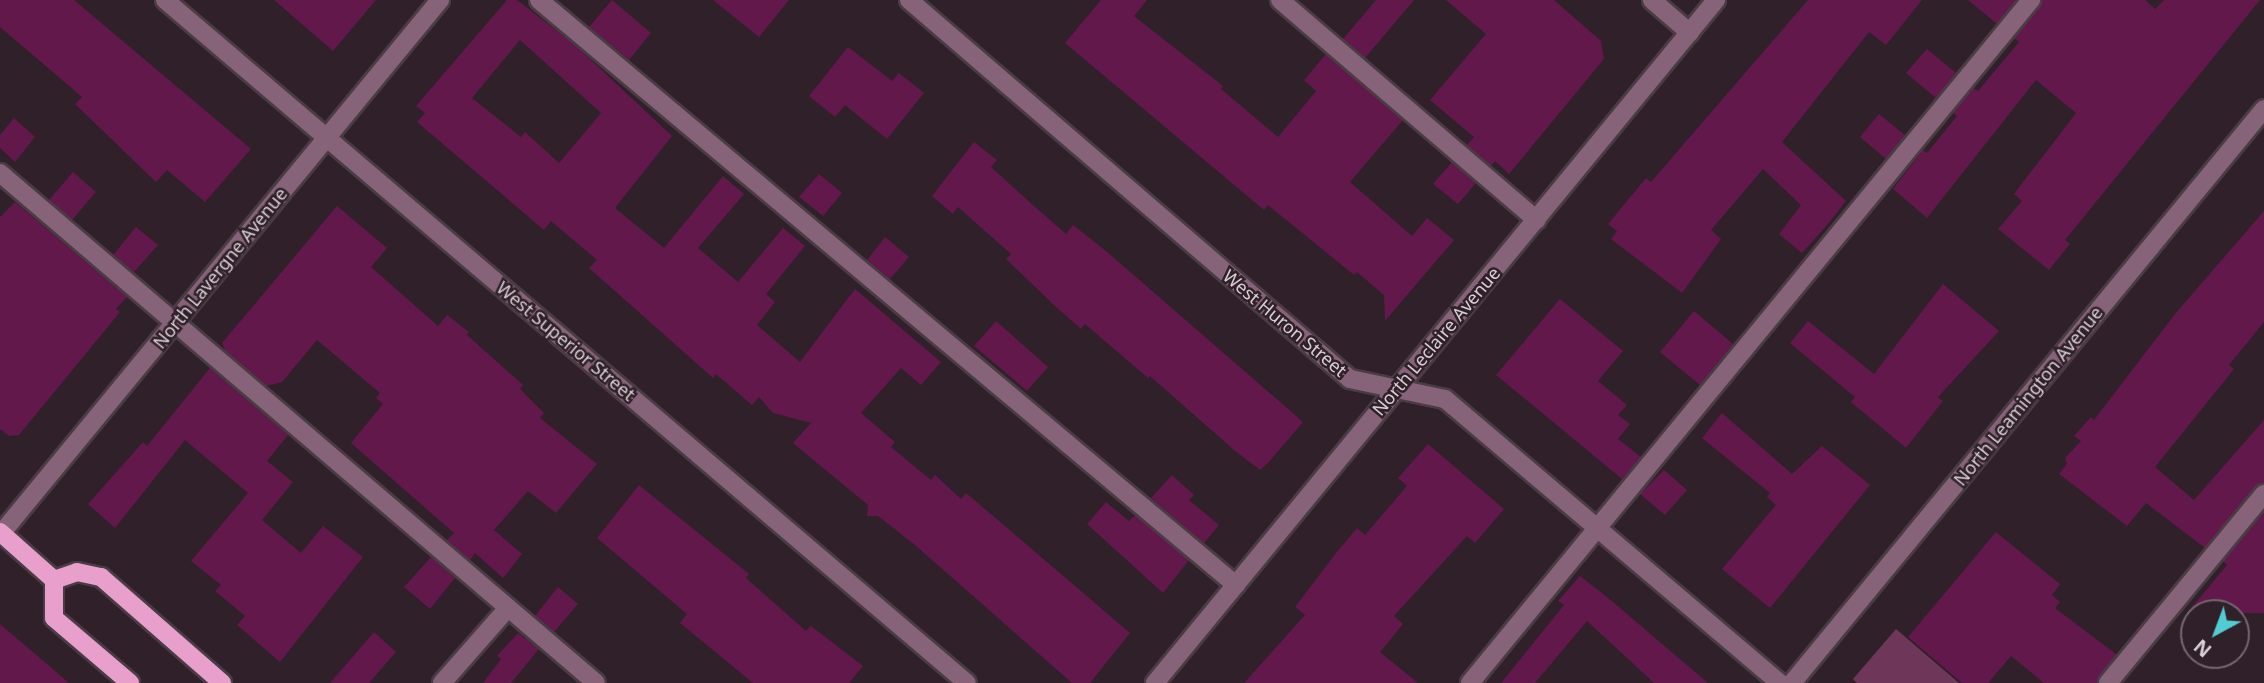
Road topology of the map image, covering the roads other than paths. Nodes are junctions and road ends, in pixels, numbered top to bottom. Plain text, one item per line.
1 (165, 0) edge
2 (440, 0) edge
3 (539, 0) edge
4 (909, 0) edge
5 (1280, 0) edge
6 (1651, 0) edge
7 (1716, 0) edge
8 (2031, 0) edge
9 (1690, 33) junction
10 (2264, 109) edge
11 (327, 138) junction
12 (0, 173) edge
13 (1537, 220) junction
14 (175, 322) junction
15 (1397, 388) junction
16 (2264, 494) edge
17 (1597, 528) junction
18 (0, 534) edge
19 (54, 580) junction
20 (1236, 585) junction
21 (508, 608) junction
22 (130, 683) edge
23 (222, 683) edge
24 (442, 683) edge
25 (597, 683) edge
26 (967, 683) edge
27 (1156, 683) edge
28 (1470, 683) edge
29 (1780, 683) edge
30 (1792, 683) edge
31 (2108, 683) edge

1 - 11 street, West Superior Street
2 - 11 street, North Lavergne Avenue
3 - 20 street
4 - 15 street, West Huron Street
5 - 13 street
6 - 9 street
7 - 9 street, North Leclaire Avenue
8 - 17 street
9 - 13 street, North Leclaire Avenue
10 - 30 street, North Leamington Avenue
11 - 14 street, North Lavergne Avenue
11 - 26 street, West Superior Street
12 - 14 street
13 - 15 street, North Leclaire Avenue
14 - 18 street, North Lavergne Avenue
14 - 21 street
15 - 17 street, West Huron Street
15 - 20 street, North Leclaire Avenue
16 - 31 street
17 - 28 street
17 - 29 street, West Huron Street
18 - 19 main road
19 - 22 main road
19 - 23 main road
20 - 27 street, North Leclaire Avenue
21 - 24 street
21 - 25 street

